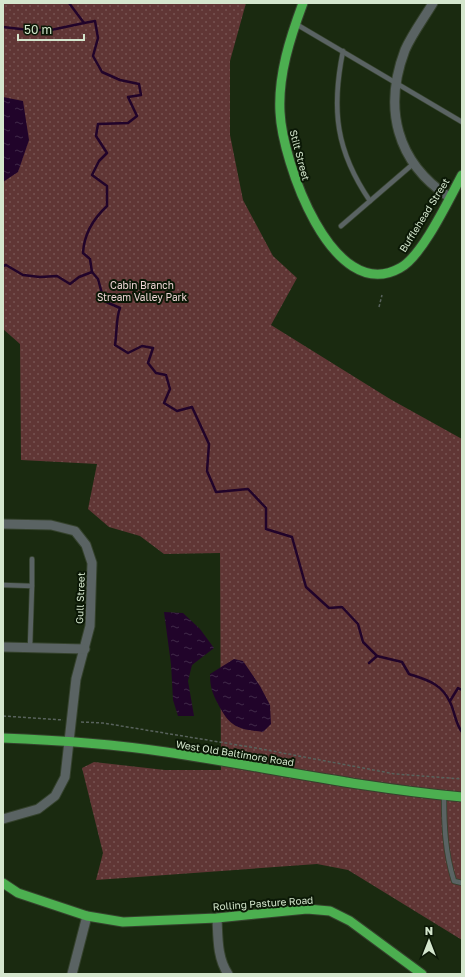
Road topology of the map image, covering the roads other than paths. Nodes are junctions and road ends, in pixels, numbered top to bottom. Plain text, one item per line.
1 (303, 3) edge
2 (433, 3) edge
3 (295, 23) junction
4 (343, 51) junction
5 (396, 82) junction
6 (462, 122) edge
7 (413, 164) junction
8 (462, 175) edge
9 (449, 197) junction
10 (370, 201) junction
11 (341, 226) dead end
12 (382, 275) joint
13 (3, 524) edge
14 (32, 559) dead end
15 (3, 585) edge
16 (32, 586) junction
17 (3, 647) edge
18 (30, 647) junction
19 (85, 649) junction
20 (3, 738) edge
21 (70, 741) junction
22 (444, 796) junction
23 (462, 797) edge
24 (3, 819) edge
25 (3, 883) edge
26 (462, 884) edge
27 (87, 916) junction
28 (217, 918) junction
29 (72, 974) edge
30 (228, 974) edge
31 (422, 974) edge

1 - 3 street, Stilt Street
2 - 5 street
3 - 4 lane
3 - 12 street, Stilt Street
4 - 5 lane
4 - 10 lane
5 - 6 lane
5 - 7 street
7 - 9 street
7 - 10 lane
8 - 9 street, Bufflehead Street
9 - 12 street, Bufflehead Street
10 - 11 lane
13 - 19 street, Gull Street
14 - 16 lane
15 - 16 lane
16 - 18 lane
17 - 18 street
18 - 19 street
19 - 21 street, Gull Street
20 - 21 street, West Old Baltimore Road
21 - 22 street, West Old Baltimore Road
21 - 24 street, Gull Street
22 - 23 street, West Old Baltimore Road
22 - 26 lane
25 - 27 street, Rolling Pasture Road
27 - 28 street, Rolling Pasture Road
27 - 29 street
28 - 30 street
28 - 31 street, Rolling Pasture Road

